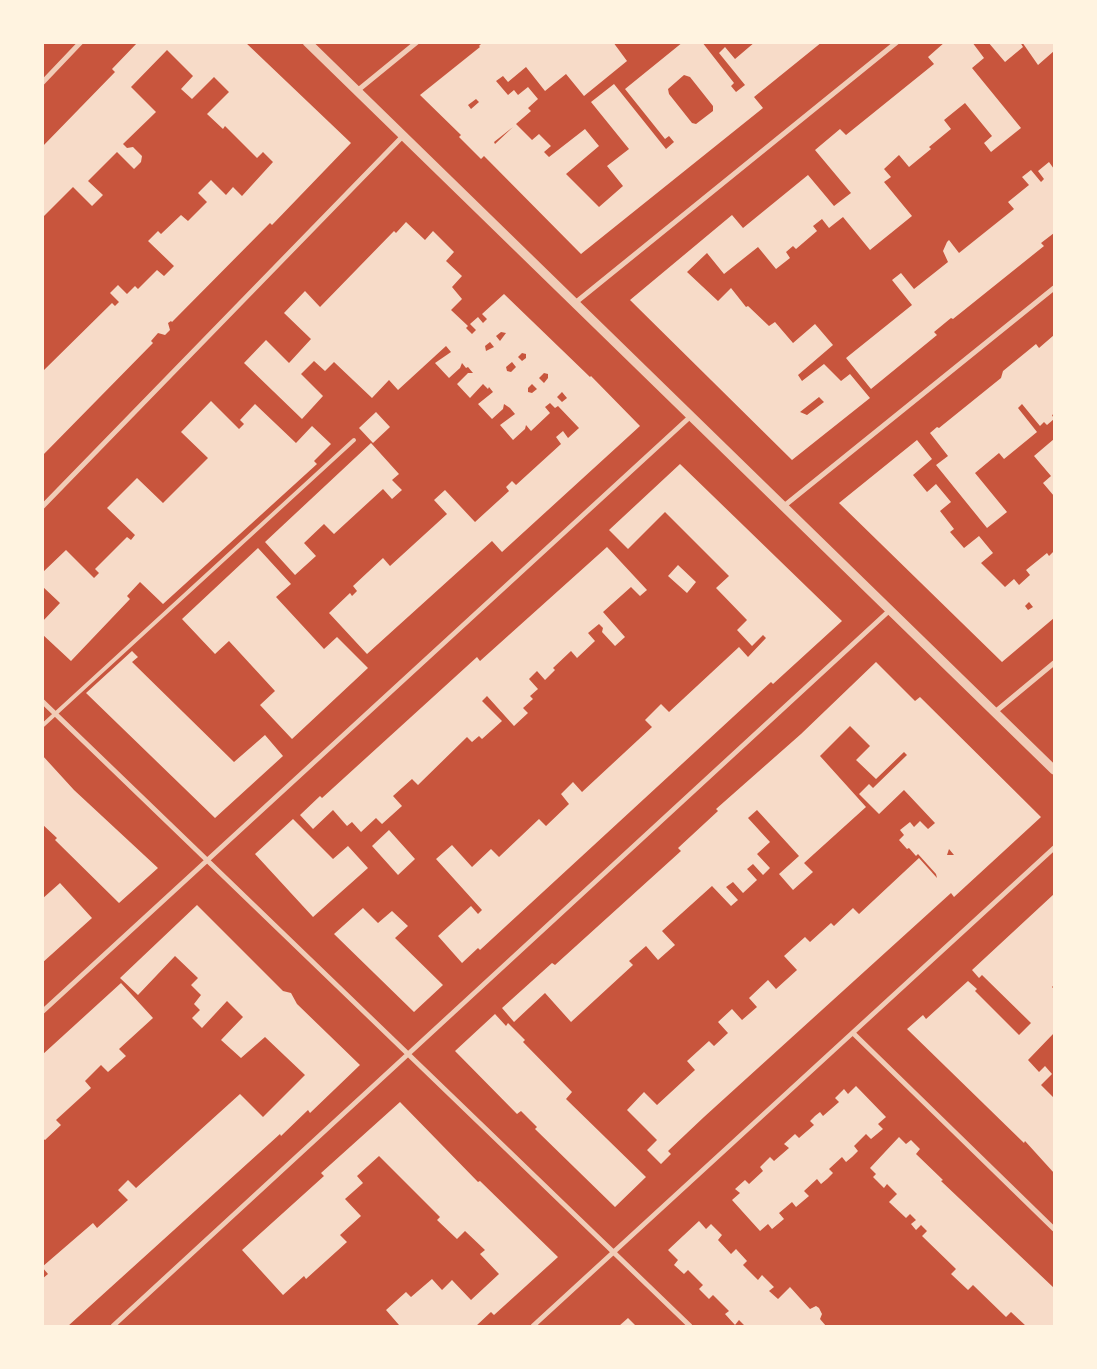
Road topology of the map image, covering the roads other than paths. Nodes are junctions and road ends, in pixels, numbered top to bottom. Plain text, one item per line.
1 (81, 42) edge
2 (307, 42) edge
3 (417, 42) edge
4 (897, 42) edge
5 (42, 83) edge
6 (357, 91) junction
7 (404, 136) junction
8 (1054, 288) edge
9 (575, 304) junction
10 (691, 416) junction
11 (354, 440) dead end
12 (784, 506) junction
13 (42, 507) edge
14 (890, 610) junction
15 (1054, 664) edge
16 (42, 702) edge
17 (995, 712) junction
18 (55, 714) junction
19 (42, 726) edge
20 (1054, 770) edge
21 (1054, 848) edge
22 (208, 861) junction
23 (42, 1012) edge
24 (853, 1033) junction
25 (409, 1056) junction
26 (1054, 1229) edge
27 (614, 1252) junction
28 (113, 1326) edge
29 (533, 1326) edge
30 (690, 1326) edge

1 - 5 street
2 - 6 street
3 - 6 street
4 - 9 street
6 - 7 street
7 - 9 street
7 - 13 street
8 - 12 street
9 - 10 street
10 - 12 street
10 - 22 street
11 - 18 lane
12 - 14 street
14 - 17 street
14 - 25 street
15 - 17 street
16 - 18 street
17 - 20 street
18 - 19 lane
18 - 22 street
21 - 24 street
22 - 23 street
22 - 25 street
24 - 26 street
24 - 27 street
25 - 27 street
25 - 28 street
27 - 29 street
27 - 30 street

